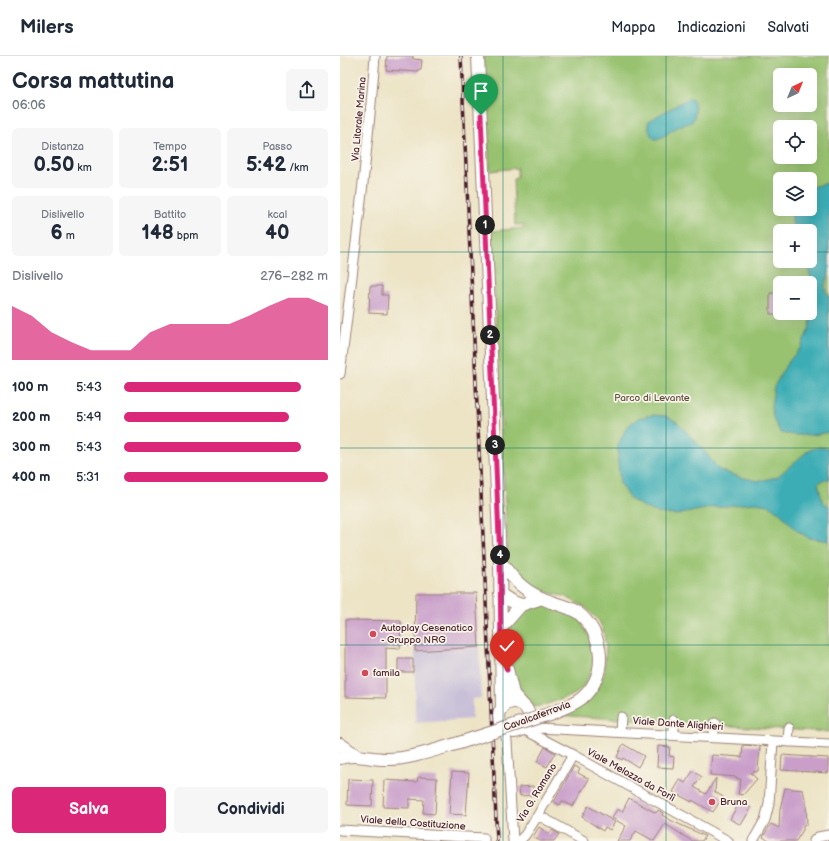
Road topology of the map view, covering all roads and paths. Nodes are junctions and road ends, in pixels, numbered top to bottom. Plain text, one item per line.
1 (375, 56) edge
2 (478, 56) edge
3 (340, 374) edge
4 (500, 561) junction
5 (520, 585) junction
6 (500, 594) junction
7 (542, 598) junction
8 (521, 605) junction
9 (501, 628) junction
10 (501, 650) junction
11 (522, 704) junction
12 (502, 709) junction
13 (621, 717) dead end
14 (674, 720) dead end
15 (715, 723) dead end
16 (789, 728) dead end
17 (518, 732) junction
18 (620, 732) junction
19 (674, 735) junction
20 (713, 738) junction
21 (773, 741) junction
22 (788, 742) junction
23 (340, 744) edge
24 (829, 744) edge
25 (573, 755) junction
26 (358, 756) junction
27 (340, 758) edge
28 (538, 815) junction
29 (340, 830) edge
30 (829, 835) edge
31 (484, 840) edge
32 (512, 841) edge
33 (519, 841) edge
34 (584, 841) edge
35 (728, 841) edge
36 (753, 841) edge
37 (814, 841) edge

1 - 3 street, Via Litorale Marina
2 - 4 street
4 - 5 street, Cavalcaferrovia
4 - 6 street
5 - 6 street
5 - 7 street, Cavalcaferrovia
6 - 8 street
6 - 9 street
7 - 8 street
7 - 26 street, Cavalcaferrovia, bridge
8 - 9 street
9 - 10 street
10 - 11 street
10 - 12 street
11 - 12 street
11 - 17 street
12 - 17 street
13 - 18 street
14 - 19 street
15 - 20 street
16 - 22 street
17 - 18 street, Viale Dante Alighieri
17 - 25 street, Viale Melozzo da Forlì
17 - 32 street
18 - 19 street, Viale Dante Alighieri
19 - 20 street, Viale Dante Alighieri
20 - 21 street, Viale Dante Alighieri
21 - 22 street, Viale Dante Alighieri
21 - 36 street
22 - 24 street, Viale Dante Alighieri
23 - 26 street
25 - 28 street, Via G. Romano
25 - 35 street, Viale Melozzo da Forlì
26 - 27 street, Cavalcaferrovia
28 - 33 street, Via G. Romano
28 - 34 street
29 - 31 street, Viale della Costituzione
30 - 37 street

